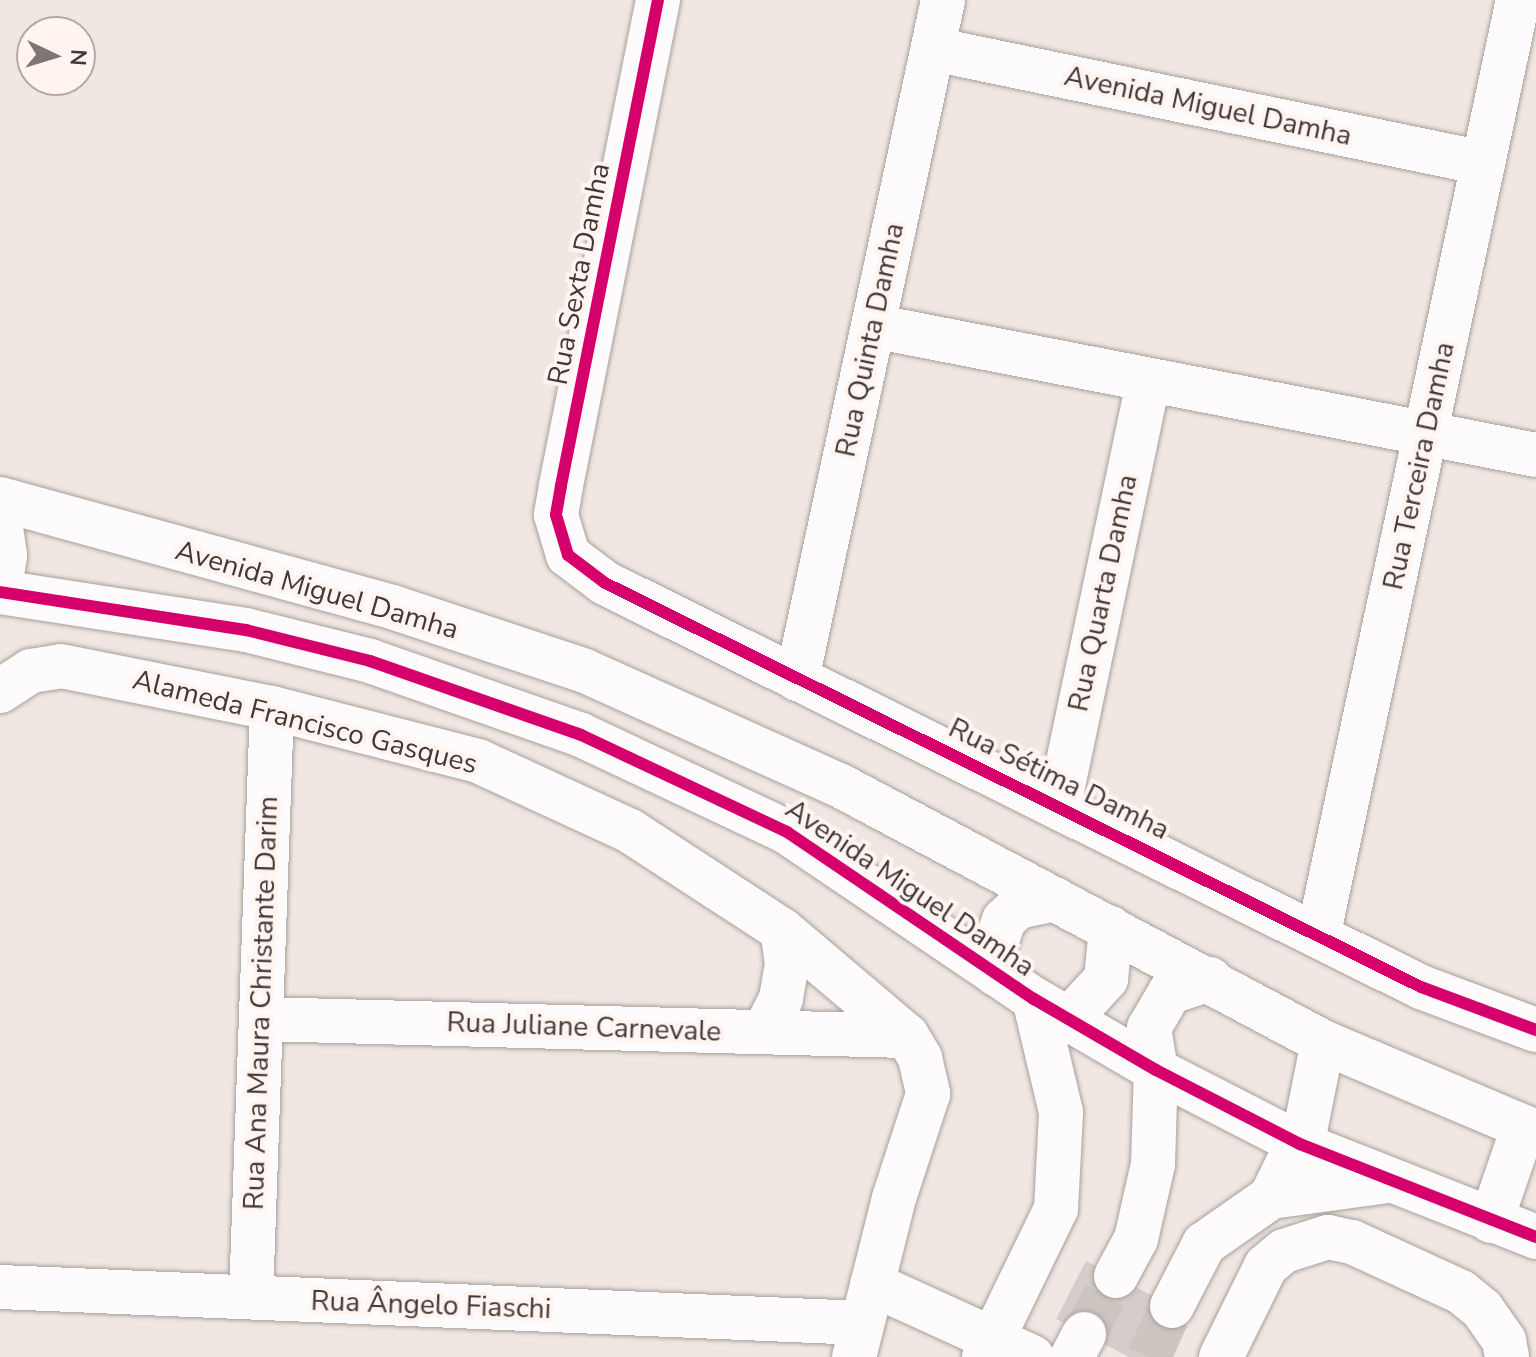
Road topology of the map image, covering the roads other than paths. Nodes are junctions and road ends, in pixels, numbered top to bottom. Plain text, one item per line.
1 (658, 0) edge
2 (943, 0) edge
3 (1518, 0) edge
4 (933, 49) junction
5 (1483, 163) junction
6 (873, 326) junction
7 (1148, 381) junction
8 (1425, 436) junction
9 (1536, 455) edge
10 (0, 499) edge
11 (0, 520) edge
12 (568, 555) joint
13 (0, 590) edge
14 (797, 679) junction
15 (4, 687) edge
16 (272, 708) junction
17 (1059, 805) junction
18 (1055, 899) junction
19 (1111, 928) junction
20 (782, 930) junction
21 (1319, 932) junction
22 (996, 974) junction
23 (1210, 979) junction
24 (1052, 1008) junction
25 (261, 1019) junction
26 (1536, 1030) edge
27 (764, 1032) junction
28 (907, 1036) junction
29 (1323, 1042) junction
30 (1156, 1070) junction
31 (1530, 1130) edge
32 (1300, 1144) junction
33 (1391, 1181) junction
34 (1271, 1197) junction
35 (1491, 1221) junction
36 (1536, 1237) edge
37 (1192, 1262) junction
38 (0, 1287) edge
39 (251, 1297) junction
40 (1172, 1306) tunnel mouth
41 (862, 1334) edge
42 (1003, 1351) edge
43 (1221, 1357) edge
44 (1507, 1357) edge

1 - 12 street, Rua Sexta Damha
2 - 4 street, Rua Quinta Damha
3 - 5 street, Rua Terceira Damha
4 - 5 street, Avenida Miguel Damha
4 - 6 street, Rua Quinta Damha
5 - 8 street, Rua Terceira Damha
6 - 7 street
6 - 14 street, Rua Quinta Damha
7 - 8 street
7 - 17 street, Rua Quarta Damha
8 - 9 street
8 - 21 street, Rua Terceira Damha
10 - 18 street, Avenida Miguel Damha
11 - 13 street
12 - 14 street, Rua Sétima Damha
13 - 22 street, Avenida Miguel Damha
14 - 17 street, Rua Sétima Damha
15 - 16 street, Alameda Francisco Gasques
16 - 20 street, Alameda Francisco Gasques
16 - 25 street, Rua Ana Maura Christante Darim
17 - 21 street, Rua Sétima Damha
18 - 19 street, Avenida Miguel Damha
18 - 22 street
19 - 23 street, Avenida Miguel Damha
19 - 24 street
20 - 27 street
20 - 28 street, Alameda Francisco Gasques
21 - 26 street, Rua Sétima Damha
22 - 24 street, Avenida Miguel Damha
23 - 29 street, Avenida Miguel Damha
23 - 30 street
24 - 30 street, Avenida Miguel Damha
24 - 42 street
25 - 27 street, Rua Juliane Carnevale
25 - 39 street, Rua Ana Maura Christante Darim
27 - 28 street, Rua Juliane Carnevale
28 - 41 street
29 - 31 street, Avenida Miguel Damha
29 - 32 street
30 - 32 street, Avenida Miguel Damha
30 - 37 street
31 - 35 street
32 - 33 street, Avenida Miguel Damha
32 - 34 street
33 - 34 street
33 - 35 street, Avenida Miguel Damha
34 - 37 street
35 - 36 street, Avenida Miguel Damha
37 - 40 street
38 - 39 street, Rua Ângelo Fiaschi
39 - 41 street, Rua Ângelo Fiaschi
41 - 42 street
43 - 44 street

